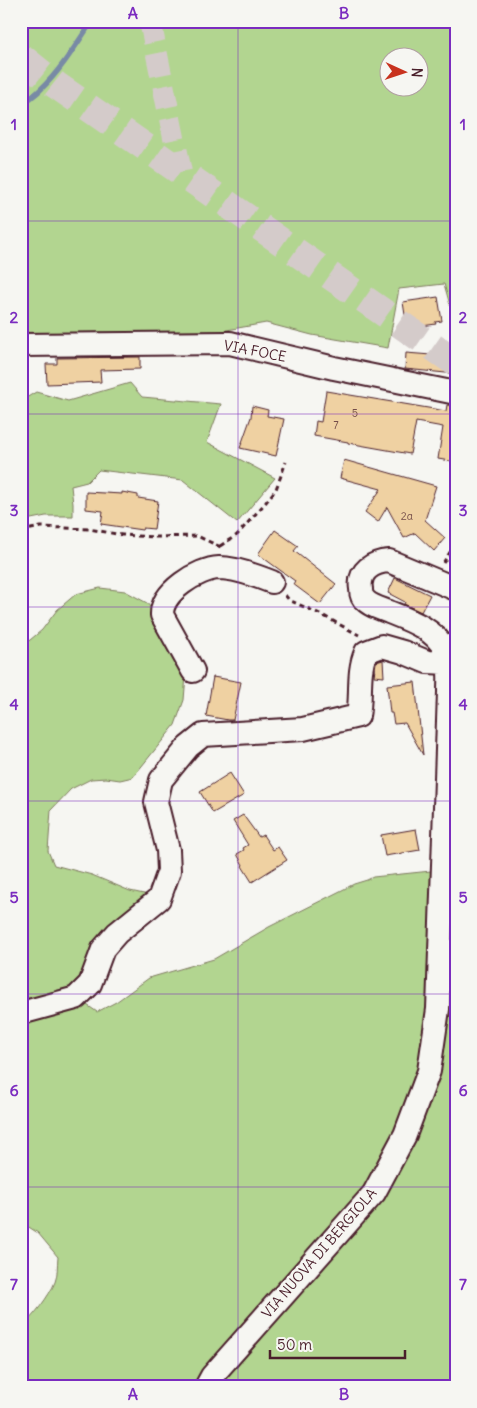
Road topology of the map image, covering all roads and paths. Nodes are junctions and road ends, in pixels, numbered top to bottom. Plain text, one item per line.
1 (21, 345) edge
2 (456, 393) edge
3 (286, 462) dead end
4 (220, 546) dead end
5 (272, 582) dead end
6 (456, 589) edge
7 (448, 663) junction
8 (193, 671) dead end
9 (21, 1013) edge
10 (206, 1387) edge

1 - 2 street, VIA FOCE
3 - 4 path
5 - 8 street
6 - 7 street, VIA NUOVA DI BERGIOLA
7 - 9 street
7 - 10 street, VIA NUOVA DI BERGIOLA

